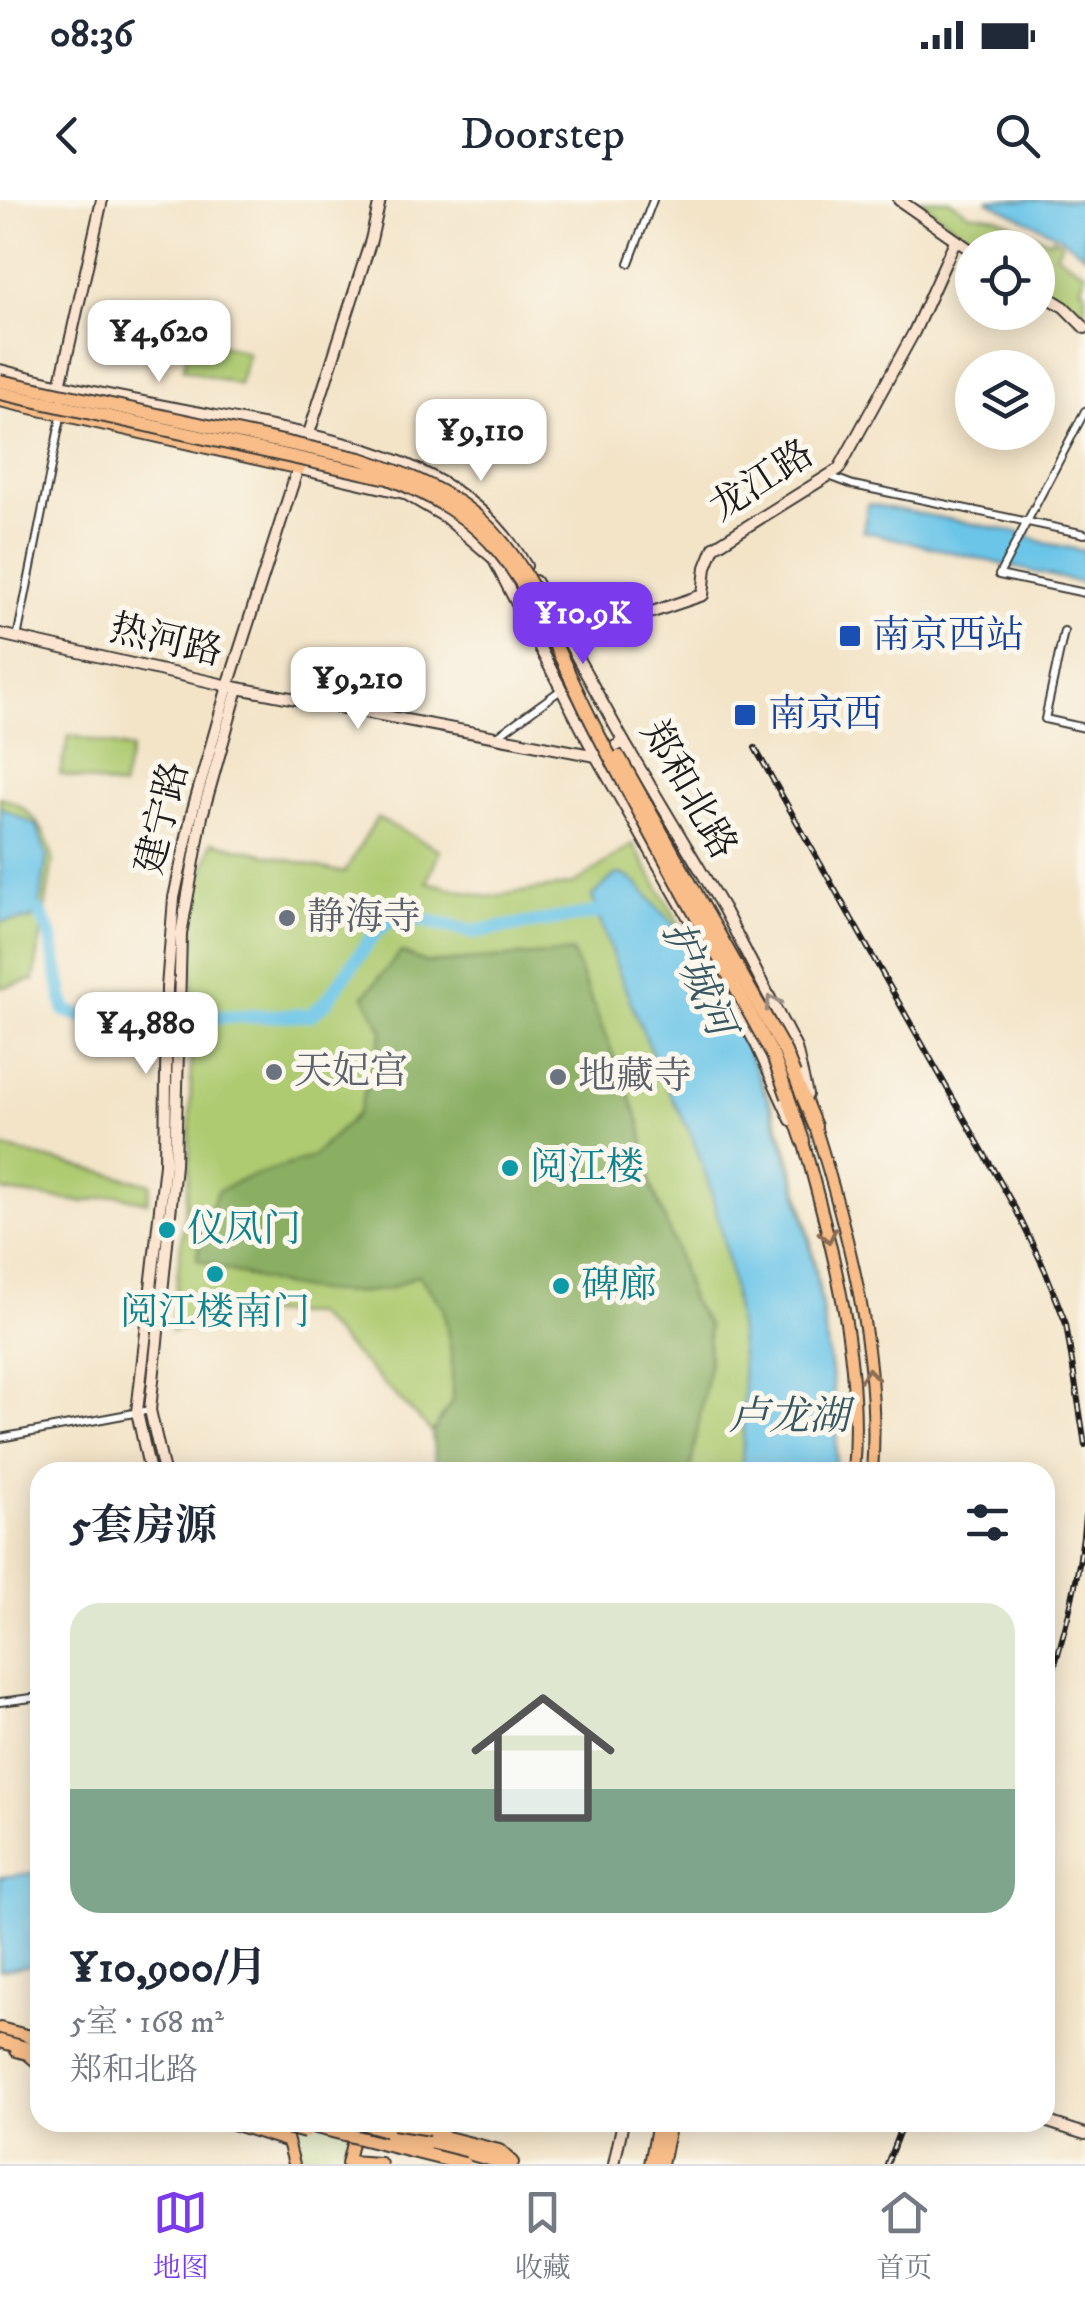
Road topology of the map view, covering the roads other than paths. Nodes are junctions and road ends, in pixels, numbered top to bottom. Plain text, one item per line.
1 (102, 200) edge
2 (380, 200) edge
3 (653, 200) edge
4 (899, 200) edge
5 (955, 241) joint
6 (629, 263) dead end
7 (1055, 301) edge
8 (1085, 328) edge
9 (0, 370) edge
10 (0, 381) edge
11 (60, 386) junction
12 (0, 394) edge
13 (0, 401) edge
14 (1085, 412) edge
15 (62, 416) junction
16 (310, 435) junction
17 (300, 469) junction
18 (828, 476) junction
19 (1025, 524) junction
20 (1085, 534) edge
21 (1085, 593) edge
22 (1064, 631) dead end
23 (0, 634) edge
24 (17, 638) junction
25 (568, 640) junction
26 (233, 687) junction
27 (562, 690) junction
28 (1085, 728) edge
29 (496, 738) junction
30 (624, 742) junction
31 (596, 756) junction
32 (815, 1126) junction
33 (803, 1142) junction
34 (150, 1410) junction
35 (137, 1412) junction
36 (0, 1438) edge
37 (148, 1462) edge
38 (162, 1462) edge
39 (853, 1462) edge
40 (872, 1462) edge
41 (30, 1698) edge
42 (0, 1702) edge
43 (0, 2038) edge
44 (30, 2047) edge
45 (1055, 2124) edge
46 (258, 2132) edge
47 (290, 2132) edge
48 (308, 2132) edge
49 (338, 2132) edge
50 (356, 2132) edge
51 (373, 2132) edge
52 (397, 2132) edge
53 (425, 2132) edge
54 (441, 2132) edge
55 (620, 2132) edge
56 (658, 2132) edge
57 (668, 2132) edge
58 (1085, 2134) edge
59 (452, 2139) junction
60 (286, 2141) junction
61 (378, 2141) junction
62 (428, 2144) junction
63 (348, 2163) edge
64 (294, 2164) edge
65 (380, 2164) edge
66 (464, 2164) edge
67 (510, 2164) edge
68 (614, 2164) edge
69 (651, 2164) edge
70 (661, 2164) edge

1 - 11 main road
2 - 16 main road, 建宁路
3 - 6 street
4 - 5 main road
5 - 18 main road, 龙江路
7 - 8 main road
9 - 11 main road, 郑和北路
10 - 32 highway, 郑和北路, bridge
11 - 15 street
11 - 16 main road, 郑和北路
12 - 33 highway, 郑和北路, bridge
13 - 15 main road
14 - 19 street
15 - 17 main road
15 - 24 street
16 - 17 main road, 建宁路
16 - 25 main road, 郑和北路
17 - 26 main road, 建宁路
17 - 27 main road, 郑和北路
18 - 19 street
18 - 25 main road, 龙江路
19 - 20 street
19 - 21 street
22 - 28 street
23 - 24 main road, 热河路
24 - 26 main road, 热河路
25 - 27 street
25 - 30 main road, 郑和北路
26 - 29 main road, 热河路
26 - 34 main road, 建宁路
26 - 35 main road, 建宁路
27 - 29 street
27 - 31 main road, 郑和北路
29 - 31 main road, 热河路
30 - 31 main road
32 -> 30 main road, 郑和北路
31 - 33 main road, 郑和北路
40 -> 32 main road, 郑和北路
33 -> 39 main road, 郑和北路
34 - 35 street
34 - 38 main road, 建宁路
35 - 36 street
35 - 37 main road, 建宁路
41 - 42 street
43 - 44 highway
45 - 58 main road
46 - 60 main road
47 - 60 main road
48 - 61 highway, bridge
49 - 61 highway, bridge
50 - 63 main road
51 - 62 highway, bridge
52 - 62 highway, bridge
53 - 59 highway
54 - 59 highway
55 - 68 main road
56 - 69 highway
57 - 70 highway
59 - 67 highway
60 - 64 main road
61 - 66 highway, bridge
62 - 67 highway
63 - 65 highway

